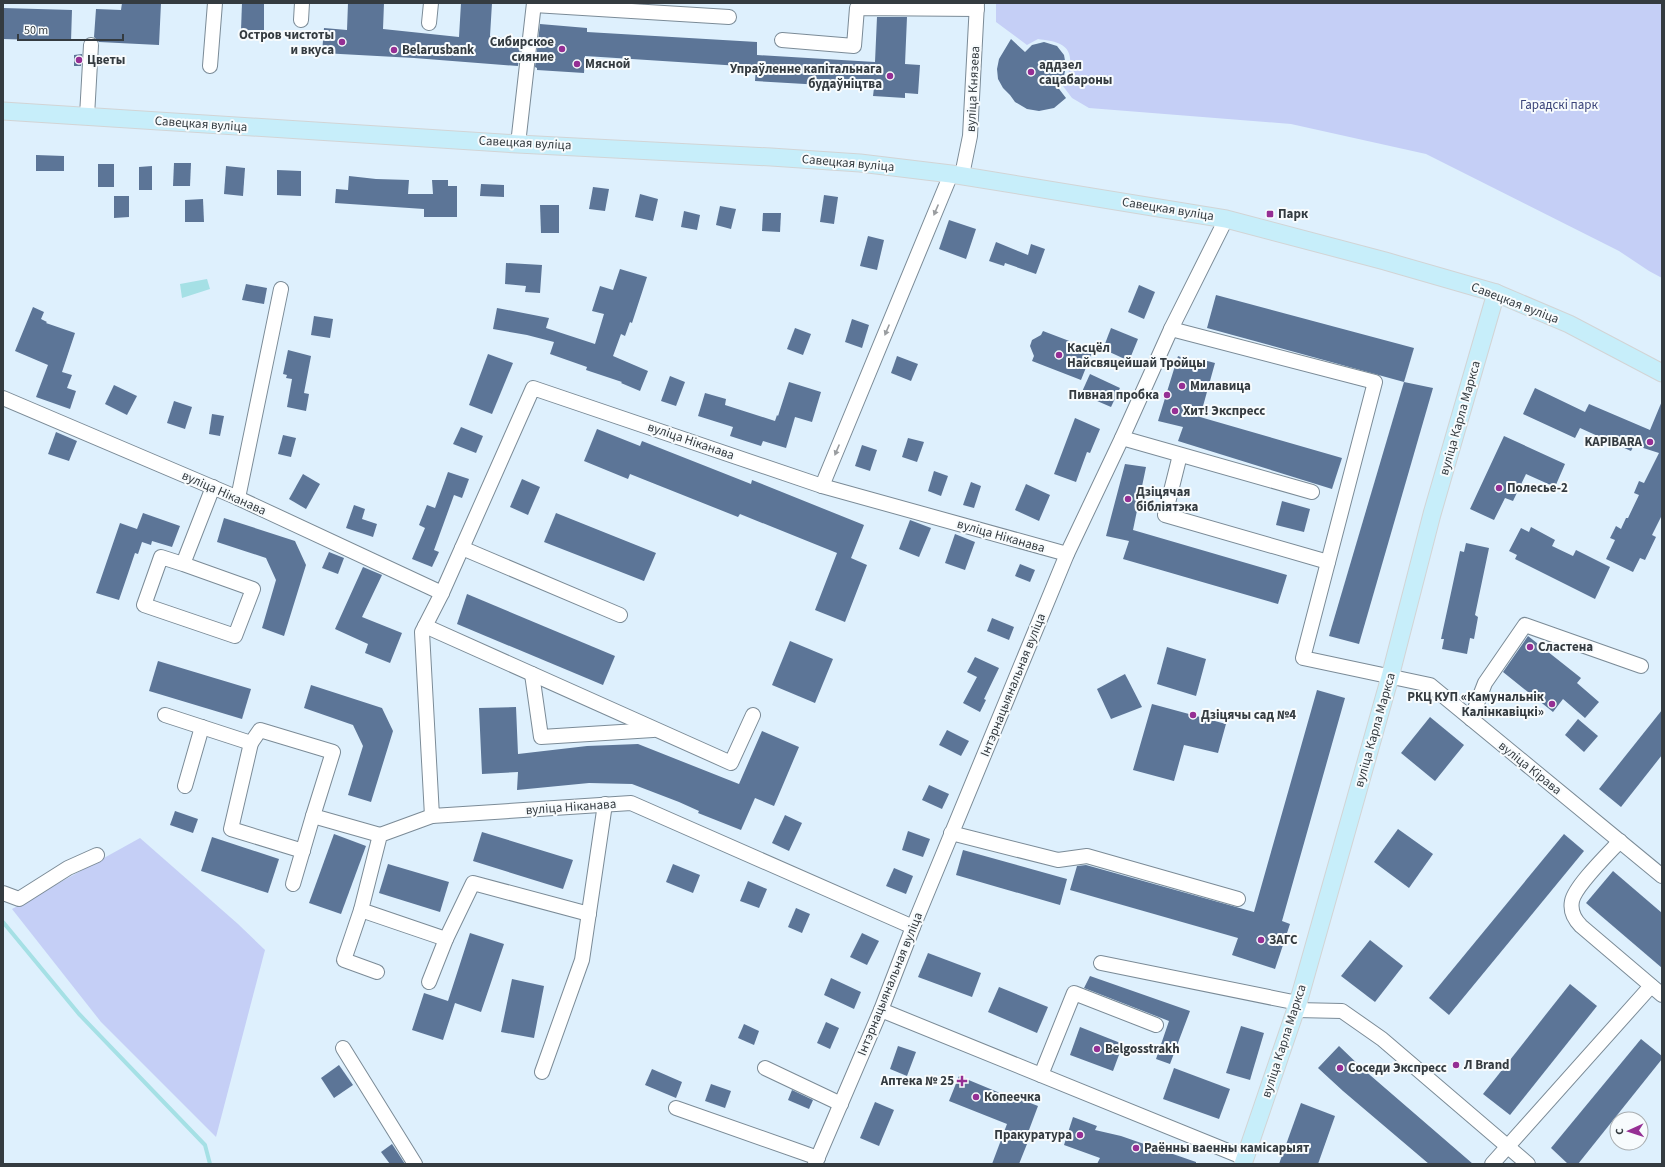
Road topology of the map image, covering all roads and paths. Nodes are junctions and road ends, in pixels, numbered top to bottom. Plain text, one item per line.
1 (215, 3) edge
2 (302, 3) edge
3 (431, 3) edge
4 (534, 4) edge
5 (977, 6) edge
6 (729, 17) dead end
7 (301, 20) dead end
8 (429, 23) dead end
9 (782, 40) dead end
10 (91, 45) dead end
11 (210, 66) dead end
12 (3, 111) edge
13 (87, 116) junction
14 (518, 144) junction
15 (957, 174) junction
16 (1226, 219) junction
17 (281, 289) dead end
18 (1496, 294) junction
19 (1171, 329) junction
20 (1662, 373) edge
21 (3, 398) edge
22 (1122, 438) junction
23 (1180, 455) junction
24 (822, 486) junction
25 (213, 487) junction
26 (1312, 492) dead end
27 (238, 498) junction
28 (462, 548) junction
29 (1067, 554) junction
30 (1328, 562) junction
31 (182, 564) junction
32 (442, 593) junction
33 (620, 615) dead end
34 (426, 626) junction
35 (1641, 666) dead end
36 (532, 674) junction
37 (1390, 677) junction
38 (165, 715) dead end
39 (753, 715) dead end
40 (1471, 719) junction
41 (202, 727) junction
42 (655, 729) junction
43 (251, 743) junction
44 (185, 786) dead end
45 (605, 804) junction
46 (313, 816) junction
47 (432, 816) junction
48 (951, 833) junction
49 (380, 835) junction
50 (1620, 841) junction
51 (303, 850) junction
52 (96, 855) dead end
53 (1662, 876) edge
54 (293, 884) dead end
55 (3, 893) edge
56 (1238, 899) dead end
57 (361, 910) junction
58 (589, 914) junction
59 (913, 927) junction
60 (446, 939) junction
61 (1101, 963) dead end
62 (377, 972) dead end
63 (429, 982) dead end
64 (1651, 986) junction
65 (1662, 995) edge
66 (1297, 1007) junction
67 (881, 1010) junction
68 (1156, 1025) dead end
69 (343, 1048) dead end
70 (765, 1068) dead end
71 (542, 1072) dead end
72 (1041, 1075) junction
73 (841, 1104) junction
74 (676, 1108) dead end
75 (1507, 1146) junction
76 (817, 1161) edge
77 (1244, 1161) edge
78 (415, 1164) edge
79 (1492, 1164) edge
80 (1528, 1164) edge

1 - 11 street
2 - 7 street
3 - 8 street
4 - 6 street
4 - 14 street
5 - 9 street
5 - 15 street, вуліца Князева
10 - 13 street
12 - 13 main road, Савецкая вуліца
13 - 14 main road, Савецкая вуліца
14 - 15 main road, Савецкая вуліца
15 - 16 main road, Савецкая вуліца
15 -> 24 street, вуліца Князева
16 - 18 main road, Савецкая вуліца
16 - 19 street, Інтэрнацыянальная вуліца
17 - 27 street
18 - 20 main road, Савецкая вуліца
18 - 37 main road, вуліца Карла Маркса
19 - 22 street, Інтэрнацыянальная вуліца
19 - 30 street
21 - 25 street, вуліца Ніканава
22 - 23 street
22 - 29 street, Інтэрнацыянальная вуліца
23 - 26 street
23 - 30 street
24 - 28 street, вуліца Ніканава
24 - 29 street, вуліца Ніканава
25 - 27 street, вуліца Ніканава
25 - 31 street
27 - 32 street, вуліца Ніканава
28 - 32 street, вуліца Ніканава
28 - 33 street
29 - 48 street, Інтэрнацыянальная вуліца
30 - 37 street, вуліца Кірава
31 - 31 street
32 - 34 street, вуліца Ніканава
34 - 36 street
34 - 47 street, вуліца Ніканава
35 - 40 street
36 - 42 street
36 - 42 street
37 - 40 street, вуліца Кірава
37 - 66 main road, вуліца Карла Маркса
38 - 41 street
39 - 42 street
40 - 50 street, вуліца Кірава
41 - 43 street
41 - 44 street
43 - 46 street
43 - 51 street
45 - 47 street, вуліца Ніканава
45 - 58 street
45 - 59 street, вуліца Ніканава
46 - 49 street
46 - 51 street
47 - 49 street
48 - 56 street
48 - 59 street, Інтэрнацыянальная вуліца
49 - 57 street
50 - 53 street, вуліца Кірава
50 - 64 street
51 - 54 street
52 - 55 street
57 - 60 street
57 - 62 street
58 - 60 street
58 - 71 street
59 - 67 street, Інтэрнацыянальная вуліца
60 - 63 street
61 - 66 street
64 - 65 street
64 - 75 street
66 - 75 street
66 - 77 main road, вуліца Карла Маркса
67 - 72 street
67 - 73 street, Інтэрнацыянальная вуліца
68 - 72 street
69 - 78 street
70 - 73 street
72 - 77 street
73 - 76 street, Інтэрнацыянальная вуліца
74 - 76 street, Інтэрнацыянальная вуліца
75 - 79 street
75 - 80 street

